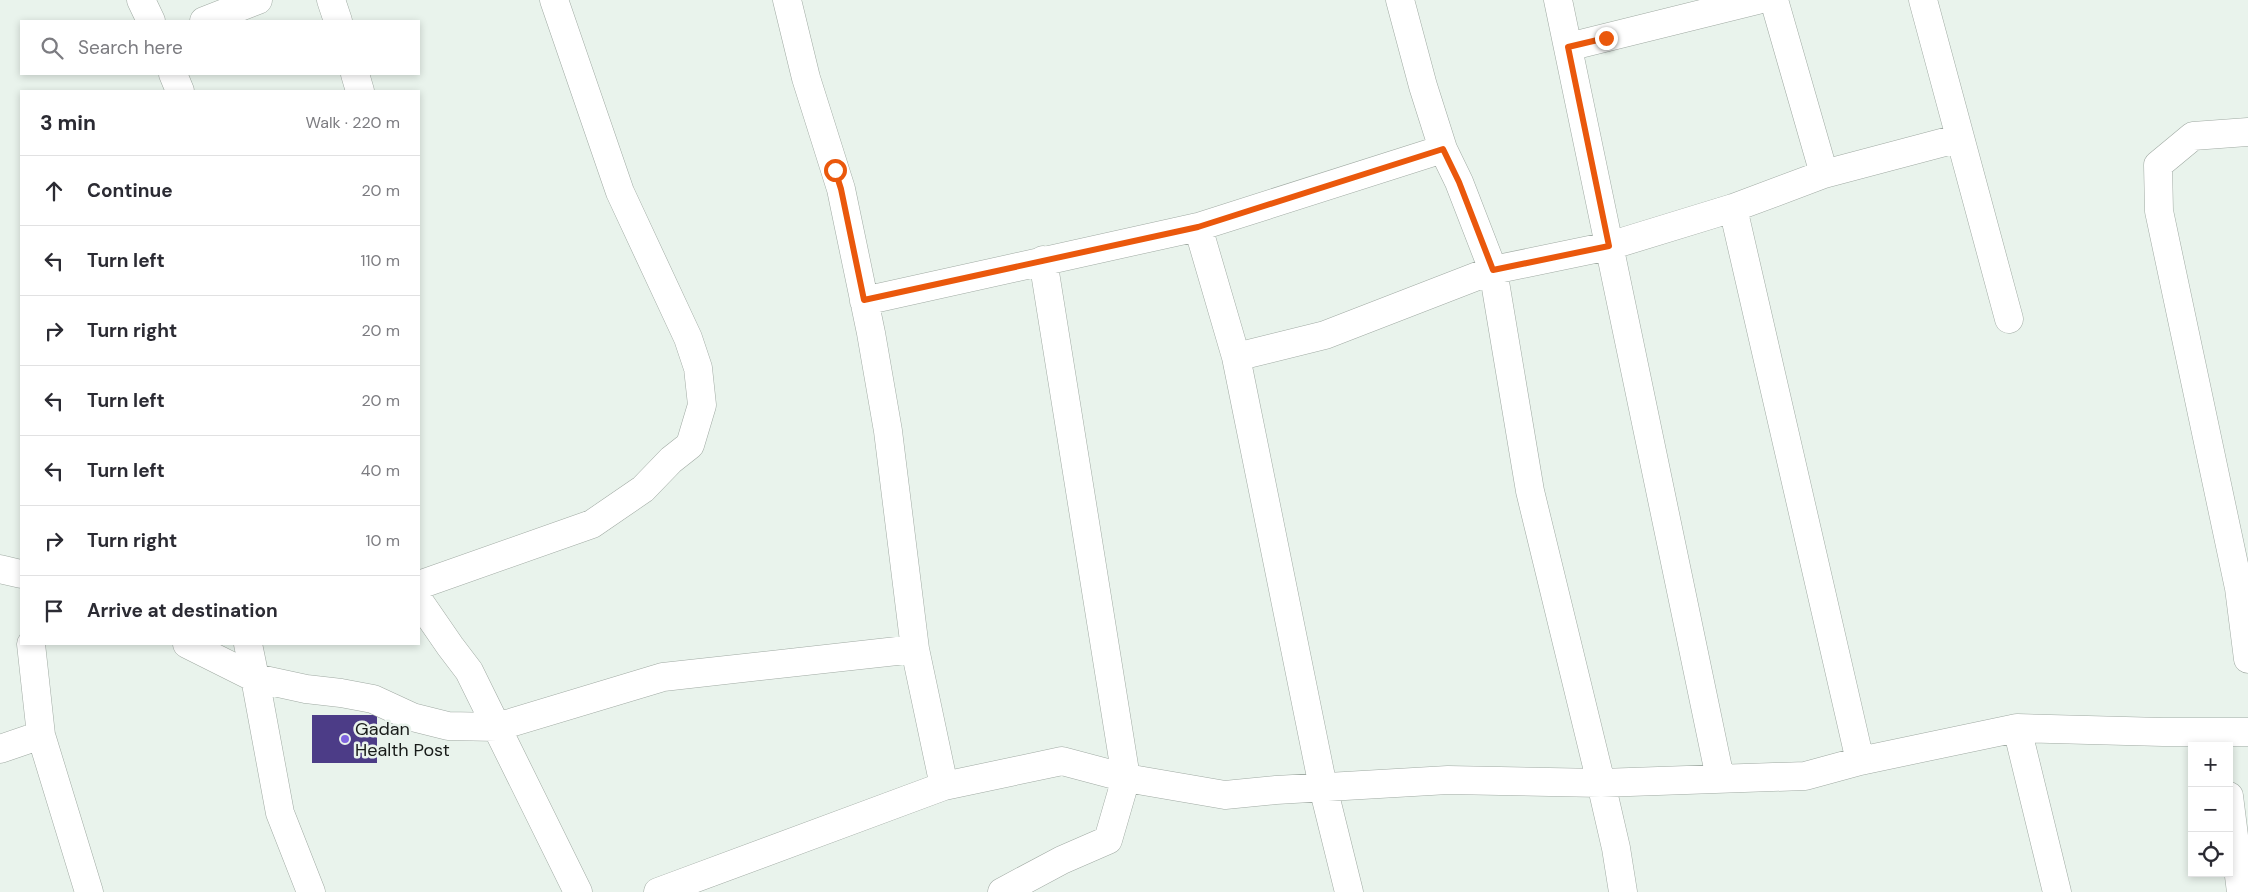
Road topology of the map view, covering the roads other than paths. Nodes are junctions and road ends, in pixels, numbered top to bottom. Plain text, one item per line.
1 (142, 0) edge
2 (258, 0) edge
3 (331, 0) edge
4 (554, 0) edge
5 (787, 0) edge
6 (1400, 0) edge
7 (1558, 0) edge
8 (1758, 0) edge
9 (1774, 0) edge
10 (1923, 0) edge
11 (151, 20) edge
12 (207, 20) edge
13 (338, 20) edge
14 (1568, 47) junction
15 (173, 75) edge
16 (355, 75) edge
17 (180, 90) edge
18 (360, 90) edge
19 (2248, 132) edge
20 (1960, 138) junction
21 (1443, 149) junction
22 (1824, 174) junction
23 (1733, 208) junction
24 (1198, 227) junction
25 (1609, 246) junction
26 (1043, 260) junction
27 (1493, 270) junction
28 (864, 300) junction
29 (2009, 320) dead end
30 (1236, 357) junction
31 (0, 569) edge
32 (20, 574) edge
33 (420, 585) edge
34 (2243, 587) edge
35 (420, 602) edge
36 (31, 645) edge
37 (189, 645) edge
38 (248, 645) edge
39 (915, 649) junction
40 (2248, 659) edge
41 (255, 678) junction
42 (497, 727) junction
43 (2017, 728) junction
44 (41, 735) junction
45 (2231, 737) edge
46 (0, 749) edge
47 (1860, 761) junction
48 (1126, 778) junction
49 (1720, 778) junction
50 (1601, 783) junction
51 (944, 786) junction
52 (1323, 787) junction
53 (2233, 828) edge
54 (89, 892) edge
55 (311, 892) edge
56 (578, 892) edge
57 (658, 892) edge
58 (1002, 892) edge
59 (1349, 892) edge
60 (1623, 892) edge
61 (2057, 892) edge
62 (2241, 892) edge

1 - 11 street
2 - 12 street
3 - 13 street
4 - 33 street
5 - 28 street
6 - 21 street
7 - 14 street
8 - 14 street
9 - 22 street
10 - 20 street
14 - 25 street
15 - 17 street
16 - 18 street
19 - 34 street
20 - 22 street
20 - 29 street
21 - 24 street
21 - 27 street
22 - 23 street
23 - 25 street
23 - 47 street
24 - 26 street
24 - 30 street
25 - 27 street
25 - 49 street
26 - 28 street
26 - 48 street
27 - 30 street
27 - 50 street
28 - 39 street
30 - 52 street
31 - 32 street
34 - 40 street
35 - 42 street
36 - 44 street
37 - 41 street
38 - 41 street
39 - 42 street
39 - 51 street
41 - 42 street
41 - 55 street
42 - 56 street
43 - 45 street
43 - 47 street
43 - 61 street
44 - 46 street
44 - 54 street
47 - 49 street
48 - 51 street
48 - 52 street
48 - 58 street
49 - 50 street
50 - 52 street
50 - 60 street
51 - 57 street
52 - 59 street
53 - 62 street

